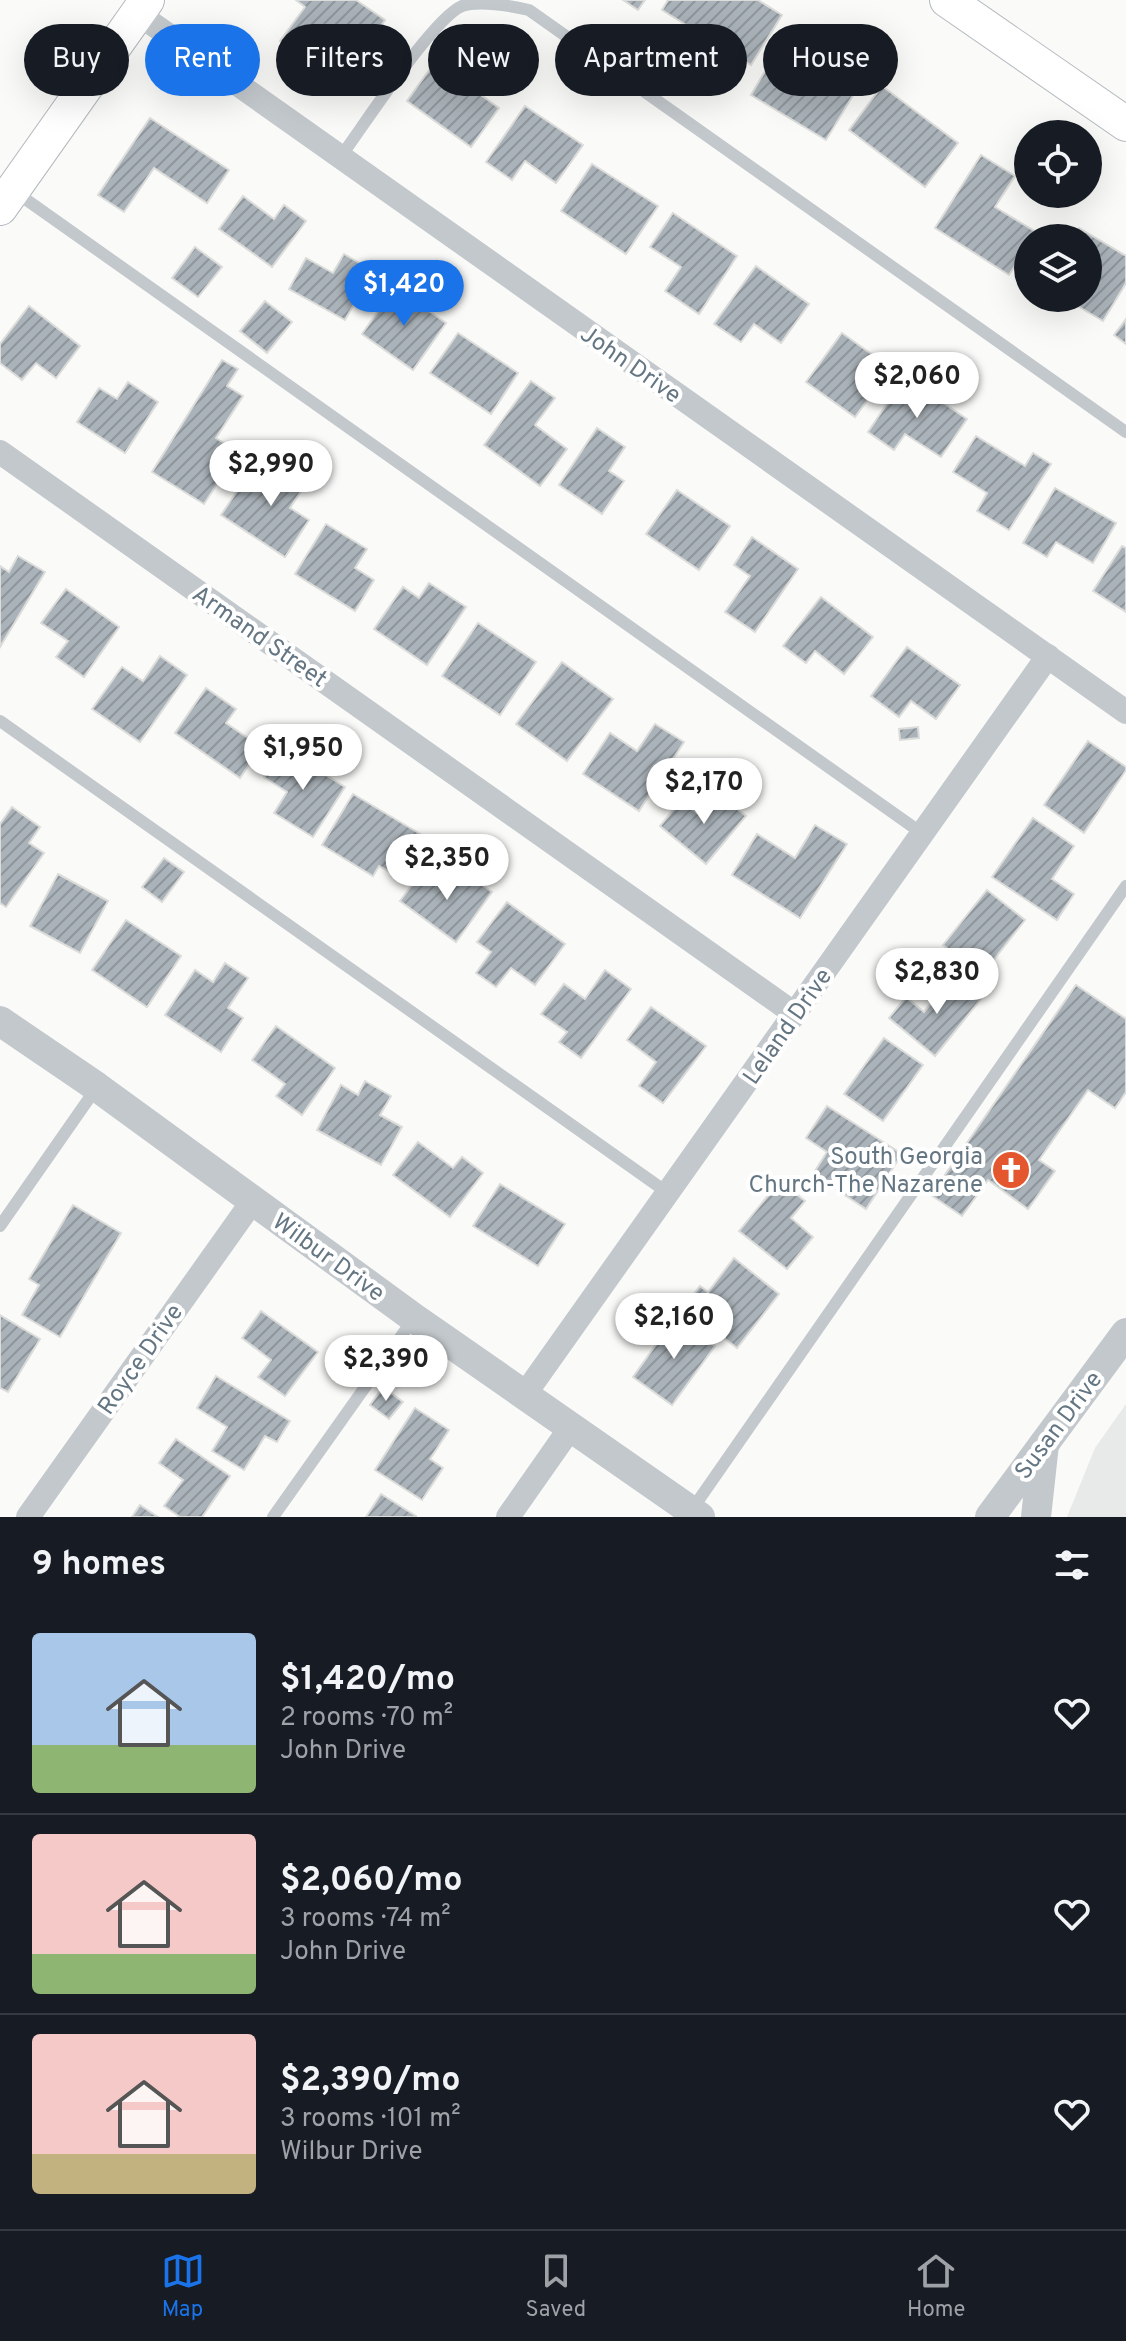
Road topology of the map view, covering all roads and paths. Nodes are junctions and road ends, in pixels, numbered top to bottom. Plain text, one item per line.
1 (947, 0) edge
2 (142, 7) edge
3 (1126, 124) edge
4 (339, 159) junction
5 (6, 199) edge
6 (1126, 432) edge
7 (0, 452) edge
8 (1048, 656) junction
9 (1126, 712) edge
10 (0, 721) edge
11 (923, 834) junction
12 (1126, 886) edge
13 (795, 1014) junction
14 (0, 1021) edge
15 (97, 1087) junction
16 (668, 1193) junction
17 (252, 1202) junction
18 (0, 1226) edge
19 (414, 1318) junction
20 (1122, 1348) edge
21 (525, 1394) junction
22 (571, 1427) junction
23 (1044, 1442) junction
24 (695, 1514) edge
25 (28, 1517) edge
26 (273, 1517) edge
27 (508, 1517) edge
28 (990, 1517) edge
29 (1036, 1517) edge

1 - 3 main road
2 - 4 street, John Drive
2 - 5 main road
4 - 6 lane
4 - 8 street, John Drive
5 - 11 lane
7 - 13 street, Armand Street
8 - 9 street, John Drive
8 - 11 street, Leland Drive
10 - 16 lane
11 - 13 street, Leland Drive
12 - 24 lane
13 - 16 street, Leland Drive
14 - 15 street, Wilbur Drive
15 - 17 street, Wilbur Drive
15 - 18 lane
16 - 21 street, Leland Drive
17 - 19 street, Wilbur Drive
17 - 25 street, Royce Drive
19 - 21 street, Wilbur Drive
19 - 26 lane
20 - 23 street, Susan Drive
21 - 22 street, Wilbur Drive
22 - 24 street, Wilbur Drive
22 - 27 street
23 - 28 street, Susan Drive
23 - 29 street

